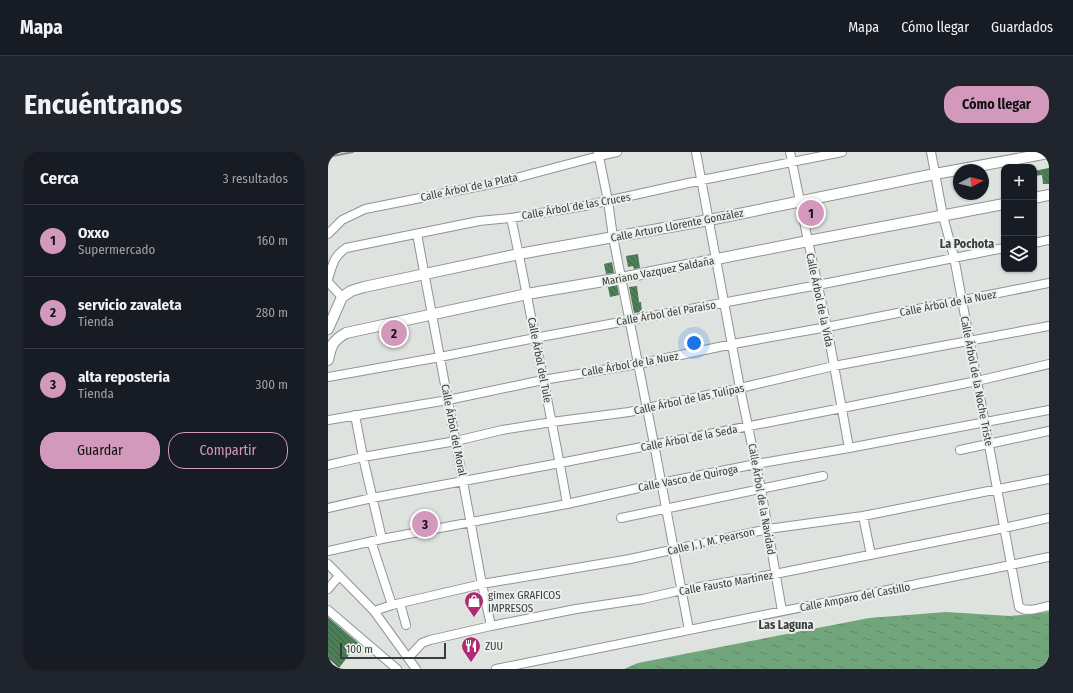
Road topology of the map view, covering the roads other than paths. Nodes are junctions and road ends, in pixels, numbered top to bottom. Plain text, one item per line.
1 (617, 152) edge
2 (696, 152) edge
3 (790, 152) edge
4 (842, 152) edge
5 (931, 152) edge
6 (1044, 153) edge
7 (599, 154) edge
8 (792, 162) junction
9 (935, 174) junction
10 (702, 180) junction
11 (1049, 195) edge
12 (1037, 197) edge
13 (608, 201) junction
14 (800, 201) junction
15 (1001, 205) edge
16 (943, 216) junction
17 (511, 218) junction
18 (708, 220) junction
19 (328, 234) edge
20 (417, 234) junction
21 (613, 237) junction
22 (1049, 240) edge
23 (808, 241) junction
24 (1037, 242) edge
25 (1001, 249) edge
26 (519, 254) junction
27 (954, 257) junction
28 (716, 260) junction
29 (425, 275) junction
30 (621, 278) junction
31 (328, 279) edge
32 (328, 282) edge
33 (1049, 283) edge
34 (818, 286) junction
35 (526, 294) junction
36 (342, 297) junction
37 (961, 300) junction
38 (724, 303) junction
39 (432, 315) junction
40 (629, 320) junction
41 (1049, 326) edge
42 (827, 327) junction
43 (328, 328) edge
44 (535, 338) junction
45 (970, 341) junction
46 (733, 344) junction
47 (440, 357) junction
48 (328, 360) edge
49 (638, 364) junction
50 (1049, 364) edge
51 (834, 366) junction
52 (328, 377) edge
53 (543, 380) junction
54 (977, 381) junction
55 (740, 388) junction
56 (448, 400) junction
57 (647, 408) junction
58 (842, 408) junction
59 (1049, 410) edge
60 (355, 416) junction
61 (328, 420) edge
62 (552, 422) junction
63 (984, 422) junction
64 (748, 426) junction
65 (1049, 431) edge
66 (456, 441) junction
67 (654, 444) junction
68 (988, 445) junction
69 (850, 448) junction
70 (960, 450) dead end
71 (363, 457) junction
72 (560, 463) junction
73 (756, 464) junction
74 (328, 465) edge
75 (823, 476) dead end
76 (1049, 479) edge
77 (463, 481) junction
78 (661, 483) junction
79 (761, 489) junction
80 (997, 489) junction
81 (372, 498) junction
82 (567, 504) junction
83 (328, 508) edge
84 (666, 508) junction
85 (863, 516) junction
86 (621, 518) dead end
87 (1049, 518) edge
88 (471, 522) junction
89 (1004, 528) junction
90 (768, 529) junction
91 (382, 539) junction
92 (372, 541) junction
93 (674, 550) junction
94 (328, 551) edge
95 (871, 555) junction
96 (1049, 556) edge
97 (328, 564) edge
98 (1011, 565) junction
99 (775, 574) junction
100 (339, 576) junction
101 (482, 584) junction
102 (328, 589) edge
103 (682, 590) junction
104 (396, 604) junction
105 (1049, 606) edge
106 (328, 610) edge
107 (374, 611) junction
108 (782, 611) junction
109 (406, 625) dead end
110 (492, 626) junction
111 (689, 630) junction
112 (408, 658) junction
113 (397, 669) edge
114 (415, 669) edge
115 (496, 669) edge

1 - 7 street, Calle Árbol de la Plata
2 - 10 street, Calle Árbol de la Navidad
3 - 8 street, Calle Árbol de la Vida
4 - 8 street, Calle Árbol de las Cruces
5 - 9 street, Calle Árbol de la Noche Triste
6 - 9 street, Calle Arturo Llorente González
7 - 13 street
7 - 19 street, Calle Árbol de la Plata
8 - 10 street, Calle Árbol de las Cruces
8 - 14 street, Calle Árbol de la Vida
9 - 14 street, Calle Arturo Llorente González
9 - 16 street, Calle Árbol de la Noche Triste
10 - 13 street, Calle Árbol de las Cruces
10 - 18 street, Calle Árbol de la Navidad
11 - 12 street
13 - 17 street, Calle Árbol de las Cruces
13 - 21 street
14 - 18 street, Calle Arturo Llorente González
14 - 23 street, Calle Árbol de la Vida
15 - 16 street, Mariano Vazquez Saldaña
16 - 23 street, Mariano Vazquez Saldaña
16 - 27 street, Calle Árbol de la Noche Triste
17 - 20 street, Calle Árbol de las Cruces
17 - 26 street, Calle Árbol del Tule
18 - 21 street, Calle Arturo Llorente González
18 - 28 street, Calle Árbol de la Navidad
20 - 29 street, Calle Árbol del Moral
20 - 31 street, Calle Árbol de las Cruces
21 - 26 street, Calle Arturo Llorente González
21 - 30 street
22 - 24 street
23 - 28 street, Mariano Vazquez Saldaña
23 - 34 street, Calle Árbol de la Vida
25 - 27 street, Calle Árbol del Paraíso
26 - 29 street, Calle Arturo Llorente González
26 - 35 street, Calle Árbol del Tule
27 - 34 street, Calle Árbol del Paraíso
27 - 37 street, Calle Árbol de la Noche Triste
28 - 30 street, Mariano Vazquez Saldaña
28 - 38 street, Calle Árbol de la Navidad
29 - 36 street, Calle Arturo Llorente González
29 - 39 street, Calle Árbol del Moral
30 - 35 street, Mariano Vazquez Saldaña
30 - 40 street
32 - 36 street
33 - 37 street, Calle Árbol de la Nuez
34 - 38 street, Calle Árbol del Paraíso
34 - 42 street, Calle Árbol de la Vida
35 - 39 street, Mariano Vazquez Saldaña
35 - 44 street, Calle Árbol del Tule
36 - 43 street
37 - 42 street, Calle Árbol de la Nuez
37 - 45 street, Calle Árbol de la Noche Triste
38 - 40 street, Calle Árbol del Paraíso
38 - 46 street, Calle Árbol de la Navidad
39 - 47 street, Calle Árbol del Moral
39 - 48 street, Mariano Vazquez Saldaña
40 - 44 street, Calle Árbol del Paraíso
40 - 49 street
41 - 45 street, Calle Árbol de las Tulipas
42 - 46 street, Calle Árbol de la Nuez
42 - 51 street, Calle Árbol de la Vida
44 - 47 street, Calle Árbol del Paraíso
44 - 53 street, Calle Árbol del Tule
45 - 51 street, Calle Árbol de las Tulipas
45 - 54 street, Calle Árbol de la Noche Triste
46 - 49 street, Calle Árbol de la Nuez
46 - 55 street, Calle Árbol de la Navidad
47 - 52 street, Calle Árbol del Paraíso
47 - 56 street, Calle Árbol del Moral
49 - 53 street, Calle Árbol de la Nuez
49 - 57 street
50 - 54 street, Calle Árbol de la Seda
51 - 55 street, Calle Árbol de las Tulipas
51 - 58 street, Calle Árbol de la Vida
53 - 56 street, Calle Árbol de la Nuez
53 - 62 street, Calle Árbol del Tule
54 - 58 street, Calle Árbol de la Seda
54 - 63 street, Calle Árbol de la Noche Triste
55 - 57 street, Calle Árbol de las Tulipas
55 - 64 street, Calle Árbol de la Navidad
56 - 60 street, Calle Árbol de la Nuez
56 - 66 street, Calle Árbol del Moral
57 - 62 street, Calle Árbol de las Tulipas
57 - 67 street
58 - 64 street, Calle Árbol de la Seda
58 - 69 street, Calle Árbol de la Vida
59 - 63 street, Calle Vasco de Quiroga
60 - 61 street, Calle Árbol de la Nuez
60 - 71 street
62 - 66 street, Calle Árbol de las Tulipas
62 - 72 street, Calle Árbol del Tule
63 - 68 street, Calle Árbol de la Noche Triste
63 - 69 street, Calle Vasco de Quiroga
64 - 67 street, Calle Árbol de la Seda
64 - 73 street, Calle Árbol de la Navidad
65 - 68 street
66 - 71 street, Calle Árbol de las Tulipas
66 - 77 street, Calle Árbol del Moral
67 - 72 street, Calle Árbol de la Seda
67 - 78 street
68 - 70 street
68 - 80 street, Calle Árbol de la Noche Triste
69 - 73 street, Calle Vasco de Quiroga
71 - 74 street, Calle Árbol de las Tulipas
71 - 81 street
72 - 77 street, Calle Árbol de la Seda
72 - 82 street, Calle Árbol del Tule
73 - 78 street, Calle Vasco de Quiroga
73 - 79 street, Calle Árbol de la Navidad
75 - 79 street
76 - 80 street, Calle J. J. M. Pearson
77 - 81 street, Calle Árbol de la Seda
77 - 88 street, Calle Árbol del Moral
78 - 82 street, Calle Vasco de Quiroga
78 - 84 street
79 - 84 street
79 - 90 street, Calle Árbol de la Navidad
80 - 85 street, Calle J. J. M. Pearson
80 - 89 street, Calle Árbol de la Noche Triste
81 - 83 street, Calle Árbol de la Seda
81 - 91 street
82 - 88 street, Calle Vasco de Quiroga
84 - 86 street
84 - 93 street
85 - 90 street, Calle J. J. M. Pearson
85 - 95 street
87 - 89 street, Calle Fausto Martínez
88 - 91 street, Calle Vasco de Quiroga
88 - 101 street, Calle Árbol del Moral
89 - 95 street, Calle Fausto Martínez
89 - 98 street, Calle Árbol de la Noche Triste
90 - 93 street, Calle J. J. M. Pearson
90 - 99 street, Calle Árbol de la Navidad
91 - 92 street, Calle Vasco de Quiroga
92 - 94 street, Calle Vasco de Quiroga
92 - 104 street
93 - 101 street, Calle J. J. M. Pearson
93 - 103 street
95 - 99 street, Calle Fausto Martínez
96 - 98 street, Calle Amparo del Castillo
97 - 100 street
98 - 105 street, Calle Árbol de la Noche Triste
98 - 108 street, Calle Amparo del Castillo
99 - 103 street, Calle Fausto Martínez
99 - 108 street, Calle Árbol de la Navidad
100 - 102 street
100 - 107 street
101 - 104 street, Calle J. J. M. Pearson
101 - 110 street, Calle Árbol del Moral
103 - 110 street, Calle Fausto Martínez
103 - 111 street
104 - 107 street, Calle J. J. M. Pearson
104 - 109 street
106 - 113 street
107 - 112 street
108 - 111 street, Calle Amparo del Castillo
110 - 112 street, Calle Fausto Martínez
111 - 115 street, Calle Amparo del Castillo
112 - 114 street

